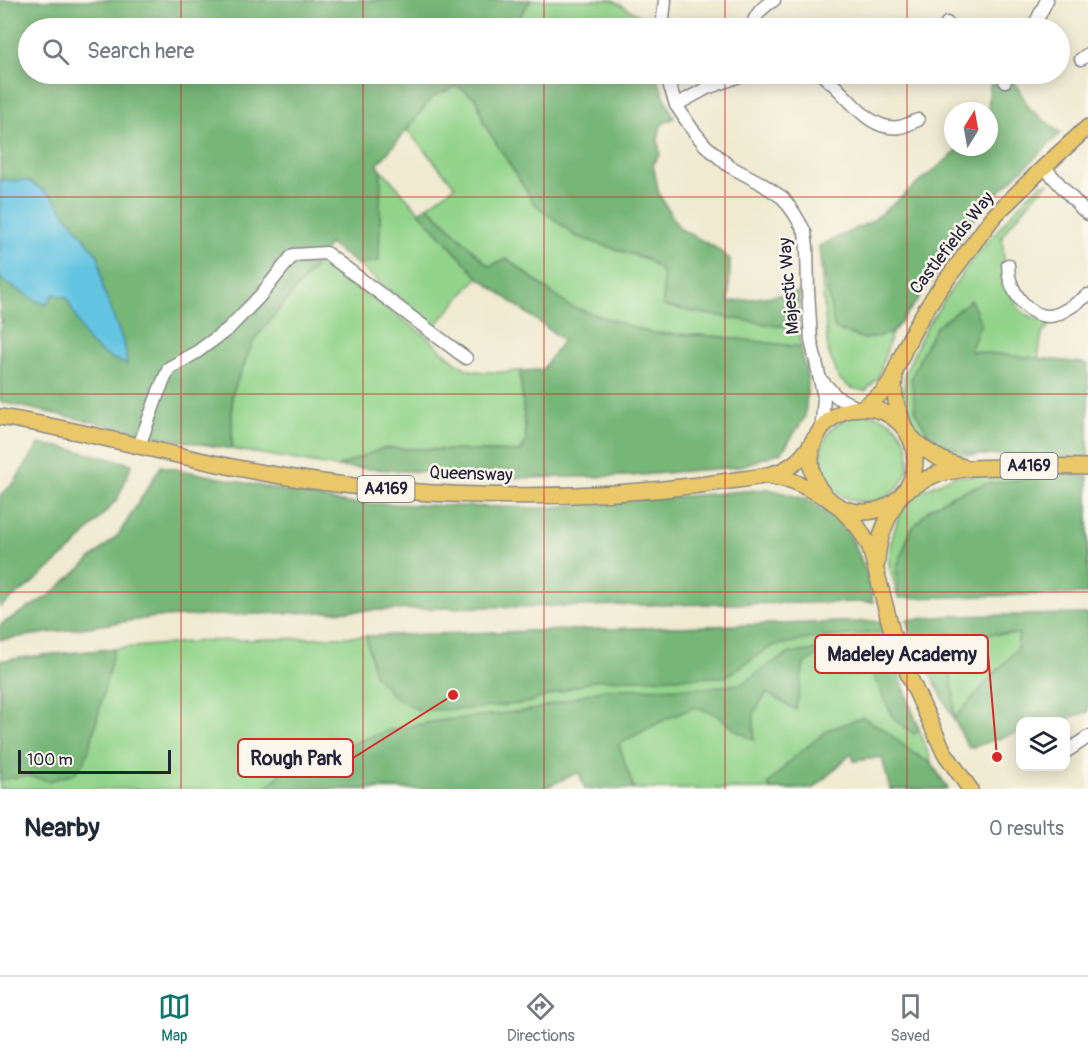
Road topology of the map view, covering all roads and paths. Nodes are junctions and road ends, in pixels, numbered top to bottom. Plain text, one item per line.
1 (665, 0) edge
2 (1047, 0) edge
3 (766, 2) edge
4 (663, 18) edge
5 (755, 18) edge
6 (1039, 18) edge
7 (669, 84) edge
8 (718, 84) edge
9 (833, 84) edge
10 (676, 105) junction
11 (918, 120) dead end
12 (1088, 128) edge
13 (1044, 167) junction
14 (1088, 214) edge
15 (1008, 265) dead end
16 (1088, 295) edge
17 (466, 358) dead end
18 (819, 373) junction
19 (895, 374) junction
20 (860, 408) junction
21 (0, 417) edge
22 (907, 431) junction
23 (817, 435) junction
24 (139, 446) junction
25 (1088, 467) edge
26 (969, 468) junction
27 (767, 476) junction
28 (902, 495) junction
29 (832, 502) junction
30 (878, 572) junction
31 (1088, 737) edge
32 (1070, 749) edge
33 (970, 789) edge

1 - 4 street
2 - 6 street
3 - 5 street
7 - 10 street, Majestic Way
8 - 10 street
9 - 11 street
10 - 18 street, Majestic Way
12 - 13 main road, Castlefields Way
13 - 14 street
13 - 19 main road, Castlefields Way
15 - 16 street
17 - 24 street
18 - 20 street, Majestic Way
18 - 23 street, Majestic Way
19 - 20 main road, Castlefields Way
19 - 22 main road, Castlefields Way
20 - 22 main road
20 - 23 main road
21 - 24 main road, Queensway / A4169
22 - 26 main road, A4169
22 - 28 main road
23 - 27 main road, Queensway / A4169
23 - 29 main road
24 - 27 main road, Queensway / A4169
25 - 26 main road, A4169
26 - 28 main road, A4169
27 - 29 main road, Queensway / A4169
28 - 29 main road
28 - 30 main road
29 - 30 main road
30 - 33 main road
31 - 32 street

